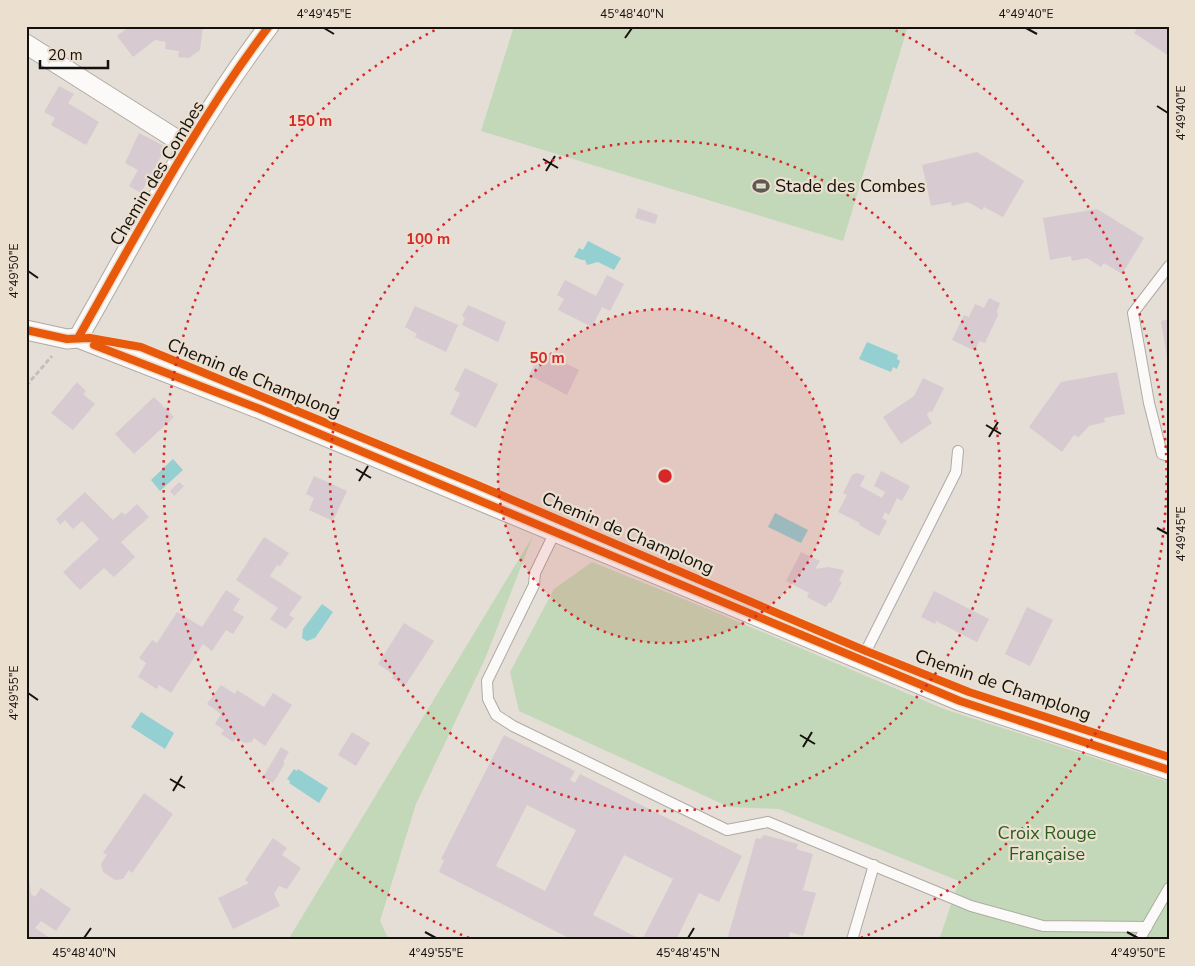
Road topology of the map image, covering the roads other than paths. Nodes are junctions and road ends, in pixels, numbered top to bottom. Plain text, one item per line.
1 (269, 26) edge
2 (26, 44) edge
3 (187, 146) junction
4 (1169, 266) edge
5 (26, 330) edge
6 (72, 338) junction
7 (958, 451) dead end
8 (1169, 456) edge
9 (555, 532) junction
10 (861, 661) junction
11 (1169, 770) edge
12 (874, 865) junction
13 (1169, 888) edge
14 (1147, 927) junction
15 (852, 940) edge
16 (1139, 940) edge

1 - 3 street, Chemin des Combes
2 - 3 street
3 - 6 street, Chemin des Combes
4 - 8 lane
5 - 6 street, Chemin de Champlong
6 - 9 street, Chemin de Champlong
7 - 10 lane
9 - 10 street, Chemin de Champlong
9 - 12 lane
10 - 11 street, Chemin de Champlong
12 - 14 lane
12 - 15 lane
13 - 14 lane
14 - 16 lane

